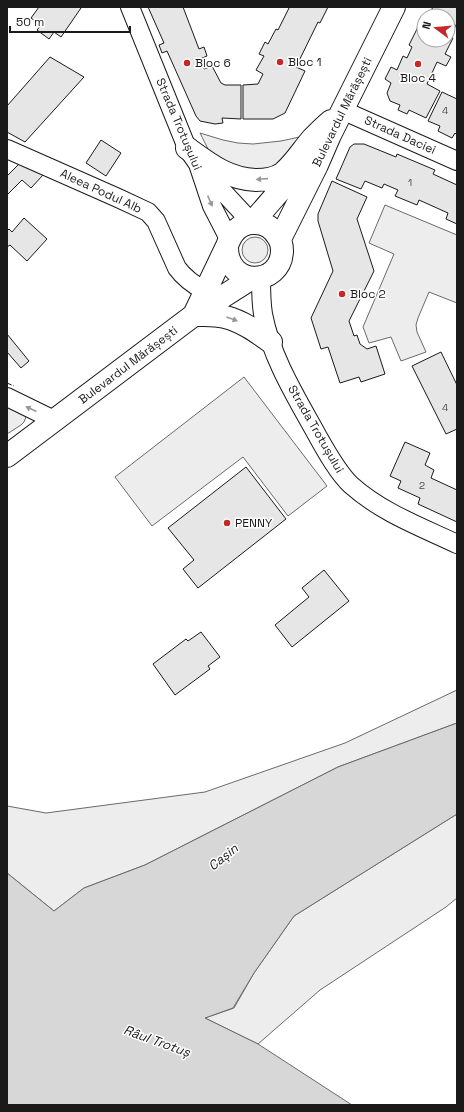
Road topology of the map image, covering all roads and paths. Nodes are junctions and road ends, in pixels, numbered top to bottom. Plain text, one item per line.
1 (130, 7) edge
2 (394, 7) edge
3 (342, 110) junction
4 (330, 135) junction
5 (7, 149) edge
6 (192, 156) junction
7 (457, 161) edge
8 (252, 222) junction
9 (280, 239) junction
10 (228, 243) junction
11 (256, 278) junction
12 (205, 291) junction
13 (194, 315) junction
14 (271, 342) junction
15 (7, 397) edge
16 (54, 420) junction
17 (7, 456) edge
18 (457, 544) edge

1 - 6 street, Strada Trotușului
2 - 3 main road, Bulevardul Mărășești
3 - 4 main road, Bulevardul Mărășești
3 -> 6 main road
3 - 7 street, Strada Daciei
4 - 8 main road
4 - 9 main road, Bulevardul Mărășești
5 - 12 street, Aleea Podul Alb
6 - 8 street
6 -> 10 street, Strada Trotușului
8 - 9 main road
8 - 10 main road
9 - 11 main road
10 - 11 main road
10 - 12 main road
11 - 13 main road, Bulevardul Mărășești
11 - 14 street, Strada Trotușului
12 - 13 main road
13 -> 14 main road
13 - 16 main road, Bulevardul Mărășești
14 - 18 street, Strada Trotușului
16 -> 15 street
16 - 17 main road, Bulevardul Mărășești

